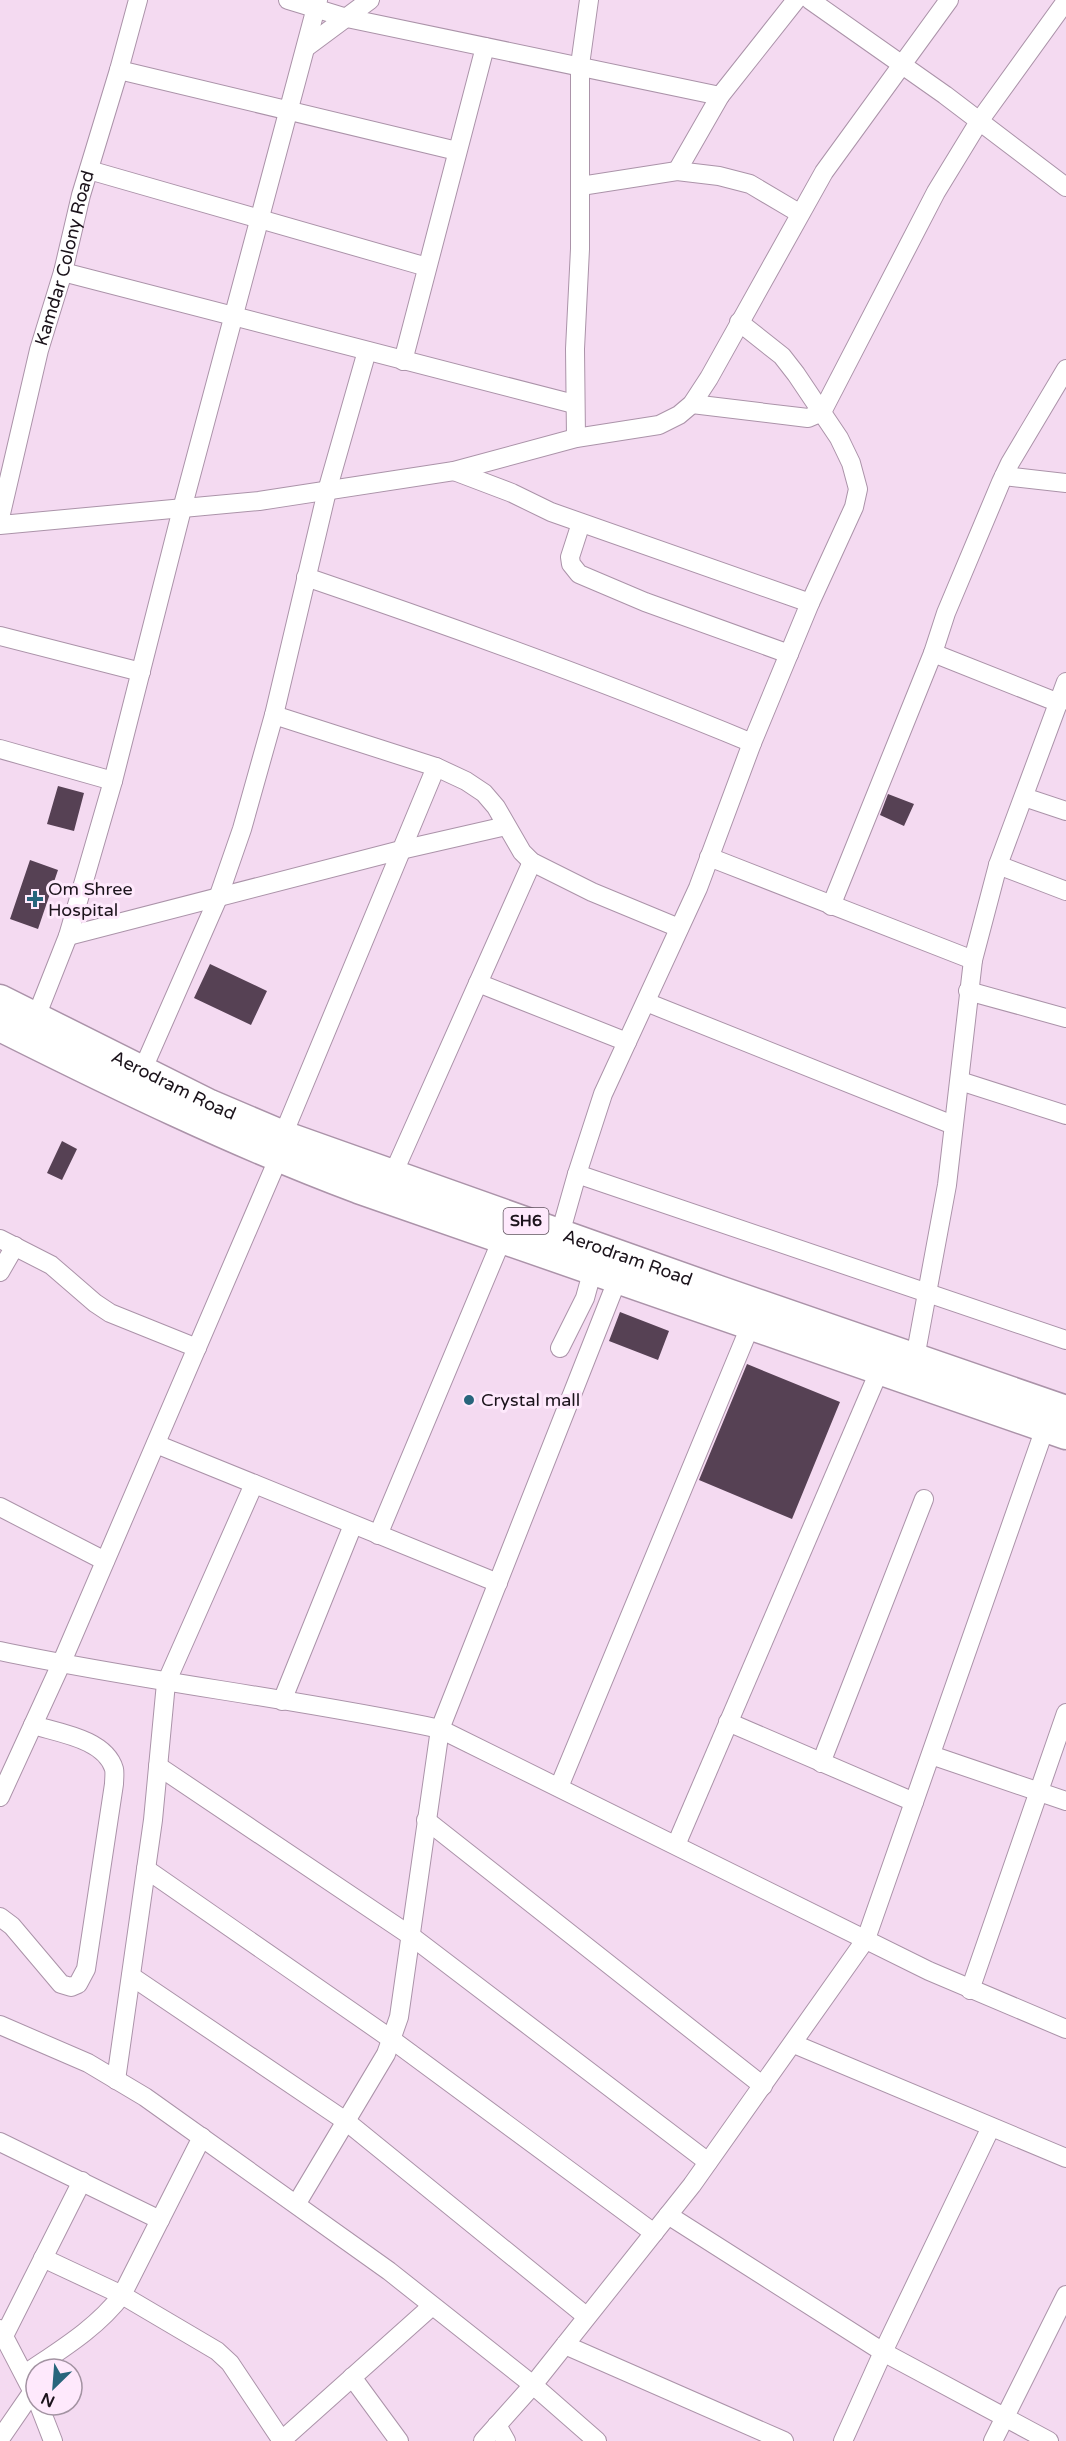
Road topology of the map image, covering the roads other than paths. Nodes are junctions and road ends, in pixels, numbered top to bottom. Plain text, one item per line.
1 (138, 0) edge
2 (288, 0) edge
3 (370, 0) edge
4 (589, 0) edge
5 (796, 0) edge
6 (810, 0) edge
7 (949, 0) edge
8 (1066, 1) edge
9 (318, 4) edge
10 (347, 18) junction
11 (308, 46) junction
12 (485, 47) junction
13 (580, 65) junction
14 (902, 65) junction
15 (119, 70) junction
16 (720, 96) junction
17 (290, 111) junction
18 (980, 120) junction
19 (457, 151) junction
20 (89, 170) junction
21 (677, 171) junction
22 (581, 186) junction
23 (1066, 187) edge
24 (799, 213) junction
25 (261, 219) junction
26 (427, 267) junction
27 (63, 272) junction
28 (235, 317) junction
29 (739, 322) junction
30 (367, 351) junction
31 (402, 361) junction
32 (1066, 369) edge
33 (574, 404) junction
34 (692, 404) junction
35 (822, 412) junction
36 (576, 438) junction
37 (454, 471) junction
38 (1004, 476) junction
39 (1066, 483) edge
40 (327, 491) junction
41 (182, 509) junction
42 (0, 518) edge
43 (581, 523) junction
44 (0, 525) edge
45 (306, 577) junction
46 (810, 603) junction
47 (0, 636) edge
48 (933, 653) junction
49 (789, 654) junction
50 (141, 672) junction
51 (1066, 682) edge
52 (1059, 704) junction
53 (274, 715) junction
54 (752, 743) junction
55 (0, 749) edge
56 (436, 767) junction
57 (113, 781) junction
58 (1024, 797) junction
59 (1066, 810) edge
60 (506, 826) junction
61 (401, 850) junction
62 (709, 857) junction
63 (532, 862) junction
64 (998, 865) junction
65 (1066, 891) edge
66 (218, 898) junction
67 (831, 906) junction
68 (680, 928) junction
69 (68, 936) junction
70 (973, 960) junction
71 (478, 983) junction
72 (968, 991) junction
73 (0, 999) edge
74 (646, 1002) junction
75 (36, 1017) junction
76 (1066, 1018) edge
77 (0, 1027) edge
78 (627, 1042) junction
79 (142, 1071) junction
80 (960, 1082) junction
81 (1066, 1115) edge
82 (953, 1125) junction
83 (280, 1147) junction
84 (393, 1174) junction
85 (577, 1174) junction
86 (560, 1234) junction
87 (502, 1239) junction
88 (7, 1242) edge
89 (0, 1272) edge
90 (606, 1274) junction
91 (928, 1293) junction
92 (752, 1324) junction
93 (1066, 1340) edge
94 (196, 1348) junction
95 (560, 1348) dead end
96 (915, 1358) junction
97 (879, 1369) junction
98 (1059, 1424) edge
99 (156, 1444) junction
100 (254, 1484) junction
101 (924, 1499) dead end
102 (0, 1507) edge
103 (353, 1525) junction
104 (378, 1535) junction
105 (105, 1561) junction
106 (498, 1583) junction
107 (0, 1651) edge
108 (61, 1664) junction
109 (166, 1683) junction
110 (282, 1701) junction
111 (1066, 1713) edge
112 (728, 1722) junction
113 (33, 1725) junction
114 (440, 1729) junction
115 (931, 1755) junction
116 (821, 1762) junction
117 (158, 1766) junction
118 (559, 1787) junction
119 (1039, 1792) junction
120 (0, 1797) edge
121 (1066, 1801) edge
122 (914, 1802) junction
123 (426, 1820) junction
124 (676, 1845) junction
125 (146, 1869) junction
126 (0, 1917) edge
127 (411, 1936) junction
128 (866, 1939) junction
129 (131, 1976) junction
130 (970, 1990) junction
131 (0, 2025) edge
132 (1066, 2029) edge
133 (392, 2039) junction
134 (794, 2044) junction
135 (116, 2080) junction
136 (764, 2086) junction
137 (347, 2122) junction
138 (991, 2127) junction
139 (202, 2137) junction
140 (0, 2142) edge
141 (1066, 2158) edge
142 (708, 2162) junction
143 (82, 2181) junction
144 (297, 2203) junction
145 (668, 2215) junction
146 (160, 2220) junction
147 (654, 2233) junction
148 (44, 2258) junction
149 (122, 2295) junction
150 (1066, 2295) edge
151 (432, 2306) junction
152 (586, 2316) junction
153 (2, 2332) edge
154 (565, 2345) junction
155 (883, 2352) junction
156 (50, 2357) edge
157 (24, 2372) edge
158 (352, 2377) junction
159 (533, 2385) junction
160 (24, 2412) edge
161 (44, 2417) edge
162 (1005, 2417) junction
163 (497, 2425) junction
164 (0, 2439) edge
165 (53, 2441) edge
166 (282, 2441) edge
167 (399, 2441) edge
168 (483, 2441) edge
169 (506, 2441) edge
170 (597, 2441) edge
171 (784, 2441) edge
172 (843, 2441) edge
173 (993, 2441) edge
174 (1049, 2441) edge

1 - 15 street, Kamdar Colony Road
2 - 9 street
3 - 10 street
4 - 13 street
5 - 16 street
6 - 14 street
7 - 14 street
8 - 18 street
9 - 10 street
9 - 11 street
10 - 11 street
10 - 12 street
11 - 17 street
12 - 13 street
12 - 19 street
13 - 16 street
13 - 22 street
14 - 18 street
14 - 24 street
15 - 17 street
15 - 20 street, Kamdar Colony Road
16 - 21 street
17 - 19 street
17 - 25 street
18 - 23 street
18 - 35 street
19 - 26 street
20 - 25 street
20 - 27 street, Kamdar Colony Road
21 - 22 street
21 - 24 street
22 - 33 street
24 - 29 street
25 - 26 street
25 - 28 street
26 - 31 street
27 - 28 street
27 - 42 street, Kamdar Colony Road
28 - 30 street
28 - 41 street
29 - 34 street
29 - 35 street
30 - 31 street
30 - 40 street
31 - 33 street
32 - 38 street
33 - 36 street
34 - 35 street
34 - 36 street
35 - 46 street
36 - 37 street
37 - 40 street
37 - 43 street
38 - 39 street
38 - 48 street
40 - 41 street
40 - 45 street
41 - 44 street
41 - 50 street
43 - 46 street
43 - 49 street
45 - 53 street
45 - 54 street
46 - 49 street
47 - 50 street
48 - 52 street
48 - 67 street
49 - 54 street
50 - 57 street
51 - 52 street
52 - 58 street
53 - 56 street
53 - 66 street
54 - 62 street
55 - 57 street
56 - 60 street
56 - 61 street
57 - 69 street
58 - 59 street
58 - 64 street
60 - 61 street
60 - 63 street
61 - 66 street
61 - 83 street
62 - 67 street
62 - 68 street
63 - 68 street
63 - 71 street
64 - 65 street
64 - 70 street
66 - 69 street
66 - 79 street
67 - 70 street
68 - 74 street
69 - 75 street
70 - 72 street
71 - 78 street
71 - 84 street
72 - 76 street
72 - 80 street
73 - 75 main road, Aerodram Road / SH6
74 - 78 street
74 - 82 street
75 - 79 main road, Aerodram Road / SH6
77 - 83 main road, Aerodram Road / SH6
78 - 85 street
79 - 83 main road, Aerodram Road / SH6
80 - 81 street
80 - 82 street
82 - 91 street
83 - 84 main road, Aerodram Road / SH6
83 - 87 main road, Aerodram Road / SH6
83 - 94 street
84 - 86 main road, Aerodram Road / SH6
85 - 86 street
85 - 91 street
86 - 96 main road, Aerodram Road / SH6
87 - 90 main road, Aerodram Road / SH6
87 - 104 street
88 - 89 street
88 - 94 street
90 - 92 main road, Aerodram Road / SH6
90 - 95 street
90 - 106 street
91 - 93 street
91 - 96 street
92 - 97 main road, Aerodram Road / SH6
92 - 118 street
94 - 99 street
96 - 98 main road, Aerodram Road / SH6
97 - 98 main road, Aerodram Road / SH6
97 - 112 street
98 - 115 street
99 - 100 street
99 - 105 street
100 - 103 street
100 - 109 street
101 - 116 street
102 - 105 street
103 - 104 street
103 - 110 street
104 - 106 street
105 - 108 street
106 - 114 street
107 - 108 street
108 - 109 street
108 - 113 street
109 - 110 street
109 - 117 street
110 - 114 street
111 - 119 street
112 - 116 street
112 - 124 street
113 - 120 street
113 - 126 street
114 - 118 street
114 - 123 street
115 - 119 street
115 - 122 street
116 - 122 street
117 - 125 street
117 - 127 street
118 - 124 street
119 - 121 street
119 - 130 street
122 - 128 street
123 - 127 street
123 - 136 street
124 - 128 street
125 - 129 street
125 - 133 street
127 - 133 street
127 - 142 street
128 - 130 street
128 - 134 street
129 - 135 street
129 - 137 street
130 - 132 street
131 - 135 street
133 - 137 street
133 - 147 street
134 - 136 street
134 - 138 street
135 - 139 street
136 - 142 street
137 - 144 street
137 - 152 street
138 - 141 street
138 - 155 street
139 - 144 street
139 - 146 street
140 - 143 street
142 - 145 street
143 - 146 street
143 - 148 street
144 - 151 street
145 - 147 street
145 - 155 street
146 - 149 street
147 - 152 street
148 - 149 street
148 - 153 street
149 - 156 street
149 - 166 street
150 - 162 street
151 - 158 street
151 - 159 street
152 - 154 street
153 - 157 street
154 - 159 street
154 - 171 street
155 - 162 street
155 - 172 street
158 - 166 street
158 - 167 street
159 - 163 street
159 - 170 street
160 - 164 street
161 - 165 street
162 - 173 street
162 - 174 street
163 - 168 street
163 - 169 street

